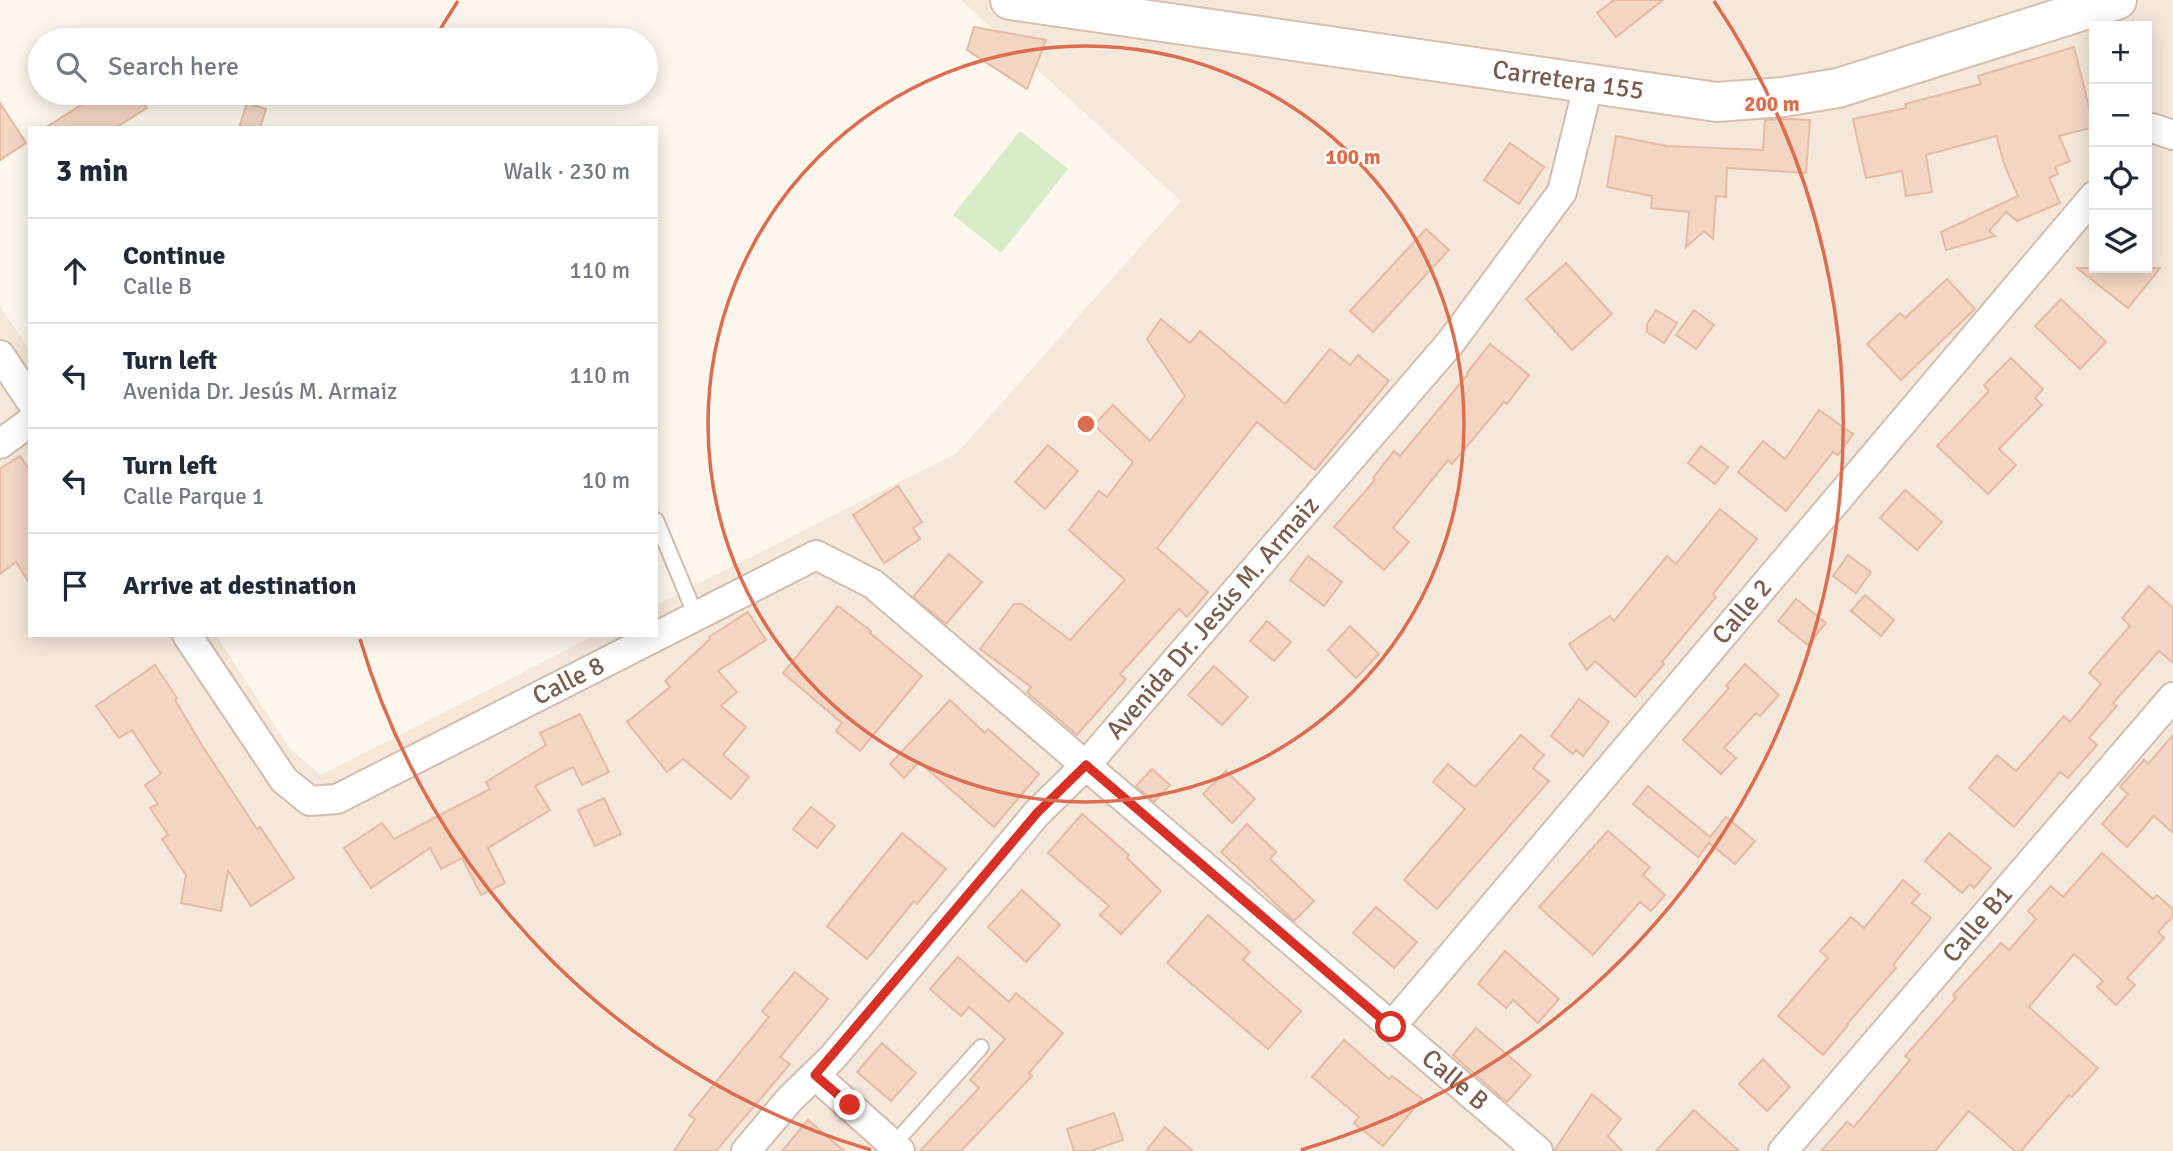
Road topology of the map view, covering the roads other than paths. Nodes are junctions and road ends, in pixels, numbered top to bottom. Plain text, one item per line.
1 (1010, 0) edge
2 (2111, 10) edge
3 (1590, 82) junction
4 (2089, 202) edge
5 (0, 355) edge
6 (28, 397) edge
7 (28, 423) edge
8 (0, 443) edge
9 (658, 525) edge
10 (696, 616) junction
11 (658, 635) edge
12 (188, 637) edge
13 (655, 637) edge
14 (2173, 697) edge
15 (1086, 765) junction
16 (1391, 1027) junction
17 (981, 1047) dead end
18 (815, 1075) junction
19 (897, 1148) edge
20 (746, 1151) edge
21 (1538, 1151) edge
22 (1783, 1151) edge

1 - 3 street, Carretera 155
2 - 3 street, Carretera 155
3 - 15 street, Avenida Dr. Jesús M. Armaiz
4 - 16 street, Calle 2
5 - 6 street
7 - 8 street
9 - 10 lane
10 - 11 street, Calle 8
10 - 15 street, Calle 8
12 - 13 street, Calle 8
14 - 22 street, Calle B1
15 - 16 street, Calle B
15 - 18 street, Avenida Dr. Jesús M. Armaiz
16 - 21 street, Calle B
17 - 19 lane
18 - 19 street
18 - 20 street, Avenida Dr. Jesús M. Armaiz

